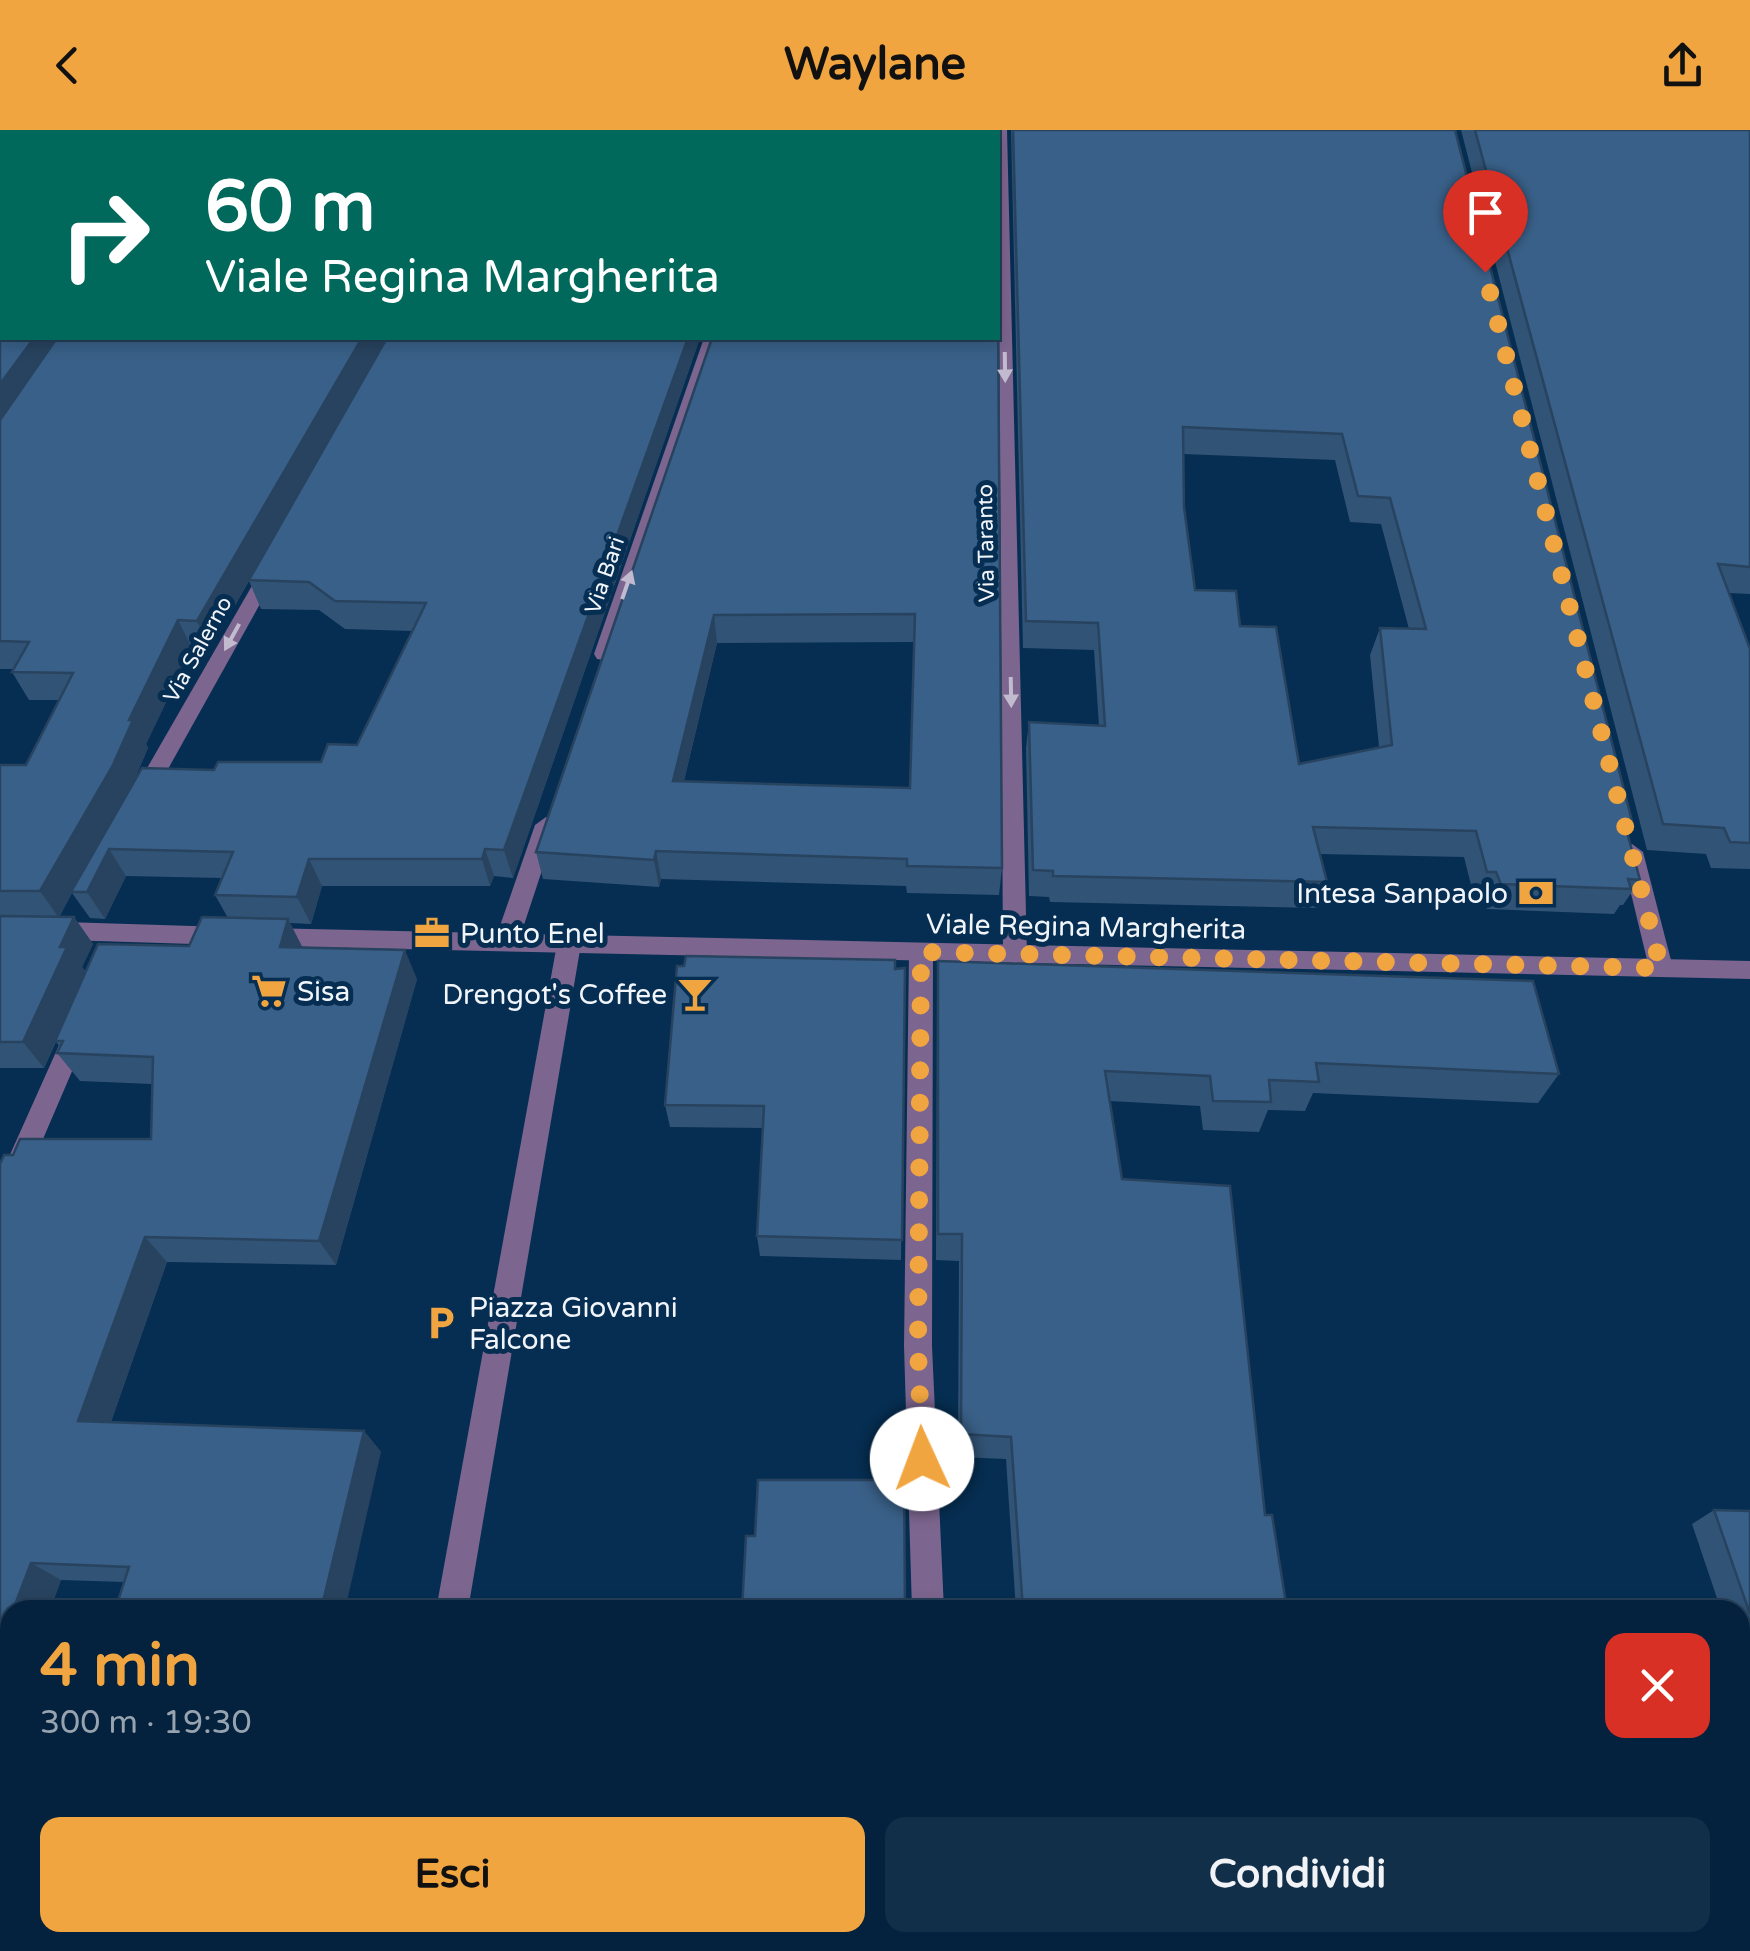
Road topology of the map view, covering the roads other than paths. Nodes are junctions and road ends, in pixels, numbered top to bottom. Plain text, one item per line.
1 (1000, 130) edge
2 (711, 340) edge
3 (282, 549) edge
4 (594, 683) edge
5 (550, 813) edge
6 (130, 818) edge
7 (1627, 833) edge
8 (0, 929) edge
9 (506, 943) junction
10 (568, 944) junction
11 (921, 952) junction
12 (1015, 955) junction
13 (1661, 968) junction
14 (1750, 970) edge
15 (88, 1006) edge
16 (0, 1208) edge
17 (454, 1600) edge
18 (928, 1600) edge

1 -> 12 street, Via Taranto
4 -> 2 street, Via Bari
3 -> 6 street, Via Salerno
5 - 9 street
7 - 13 street
8 - 9 street, Viale Regina Margherita
9 - 10 street, Viale Regina Margherita
10 - 11 street, Viale Regina Margherita
10 - 17 street
11 - 12 street, Viale Regina Margherita
11 - 18 street
12 - 13 street, Viale Regina Margherita
13 - 14 street, Viale Regina Margherita
15 - 16 street

